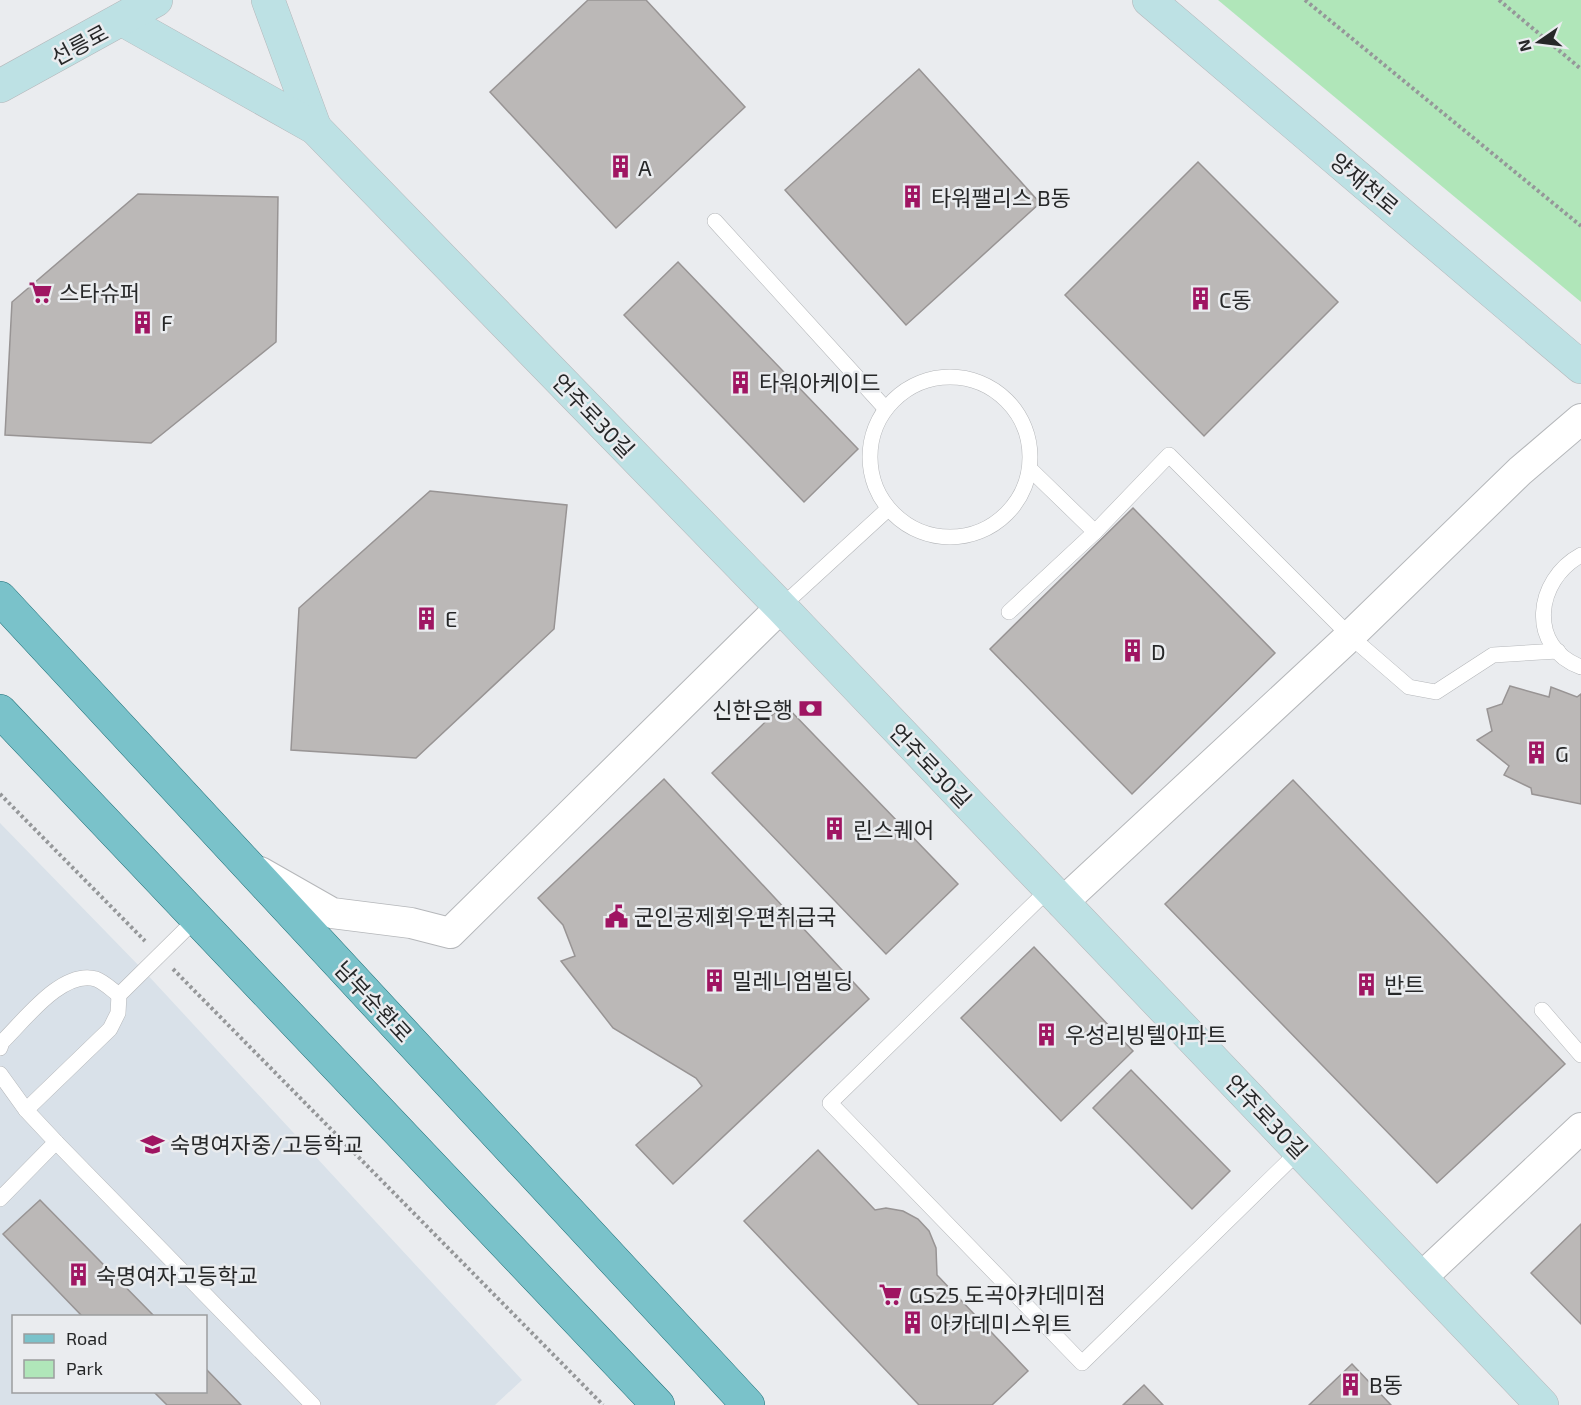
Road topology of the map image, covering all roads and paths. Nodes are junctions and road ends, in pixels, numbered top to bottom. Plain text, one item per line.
1 (156, 0) edge
2 (268, 0) edge
3 (1132, 0) edge
4 (1305, 0) edge
5 (1498, 0) edge
6 (1156, 5) edge
7 (131, 10) edge
8 (1581, 69) edge
9 (0, 86) edge
10 (315, 128) junction
11 (715, 222) dead end
12 (1581, 226) edge
13 (1581, 367) edge
14 (885, 408) junction
15 (1581, 419) edge
16 (1030, 469) junction
17 (888, 508) junction
18 (1095, 532) junction
19 (1581, 555) edge
20 (0, 598) edge
21 (781, 608) junction
22 (1009, 612) dead end
23 (1350, 636) junction
24 (1558, 651) junction
25 (1581, 667) edge
26 (0, 711) edge
27 (0, 794) edge
28 (250, 867) junction
29 (1055, 896) junction
30 (197, 918) junction
31 (159, 955) junction
32 (119, 995) junction
33 (1542, 1010) dead end
34 (0, 1048) edge
35 (1581, 1055) edge
36 (0, 1074) edge
37 (26, 1110) junction
38 (1581, 1128) edge
39 (56, 1142) junction
40 (1300, 1150) junction
41 (0, 1199) edge
42 (1422, 1277) junction
43 (313, 1405) edge
44 (603, 1405) edge
45 (657, 1405) edge
46 (748, 1405) edge
47 (1542, 1405) edge

1 - 7 street, 선릉로
2 - 10 street
3 - 6 street
4 - 12 path
5 - 8 path
6 - 13 street, 양재천로
7 - 9 street, 선릉로
7 - 10 street
10 - 21 street, 언주로30길
11 - 14 lane
14 - 16 lane
14 - 17 lane
15 - 23 street
16 - 17 lane
16 - 18 lane
17 - 21 lane
18 - 22 lane
18 - 23 lane
19 - 24 lane
20 - 28 main road, 남부순환로
21 - 28 street
21 - 29 street, 언주로30길
23 - 24 lane
23 - 29 street
24 - 25 lane
26 - 30 main road
27 - 31 path
28 - 46 main road, 남부순환로
29 - 40 street, 언주로30길
29 - 40 lane
30 - 31 lane
30 - 45 main road
31 - 32 lane
31 - 44 path
32 - 34 lane
32 - 37 lane
33 - 35 lane
36 - 37 lane
37 - 39 lane
38 - 42 street
39 - 41 lane
39 - 43 lane
40 - 42 street, 언주로30길
42 - 47 street, 언주로30길

